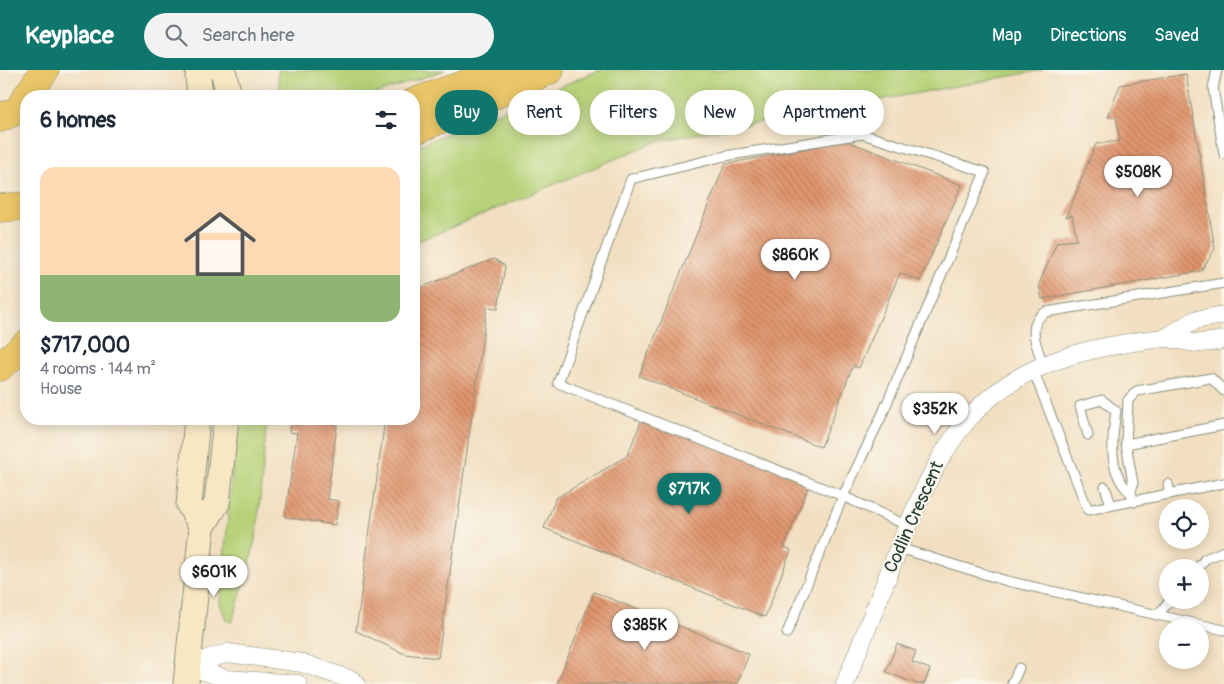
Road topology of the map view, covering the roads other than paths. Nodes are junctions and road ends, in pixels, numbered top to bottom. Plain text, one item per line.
1 (45, 70) edge
2 (202, 70) edge
3 (223, 70) edge
4 (506, 70) edge
5 (550, 70) edge
6 (1217, 70) edge
7 (32, 90) edge
8 (199, 90) edge
9 (228, 90) edge
10 (420, 100) edge
11 (20, 107) edge
12 (0, 118) edge
13 (420, 128) edge
14 (1224, 154) edge
15 (20, 206) edge
16 (0, 208) edge
17 (1224, 283) edge
18 (1224, 315) edge
19 (1166, 338) junction
20 (1224, 340) edge
21 (20, 349) edge
22 (0, 367) edge
23 (1038, 368) junction
24 (1224, 391) edge
25 (196, 425) edge
26 (225, 425) edge
27 (1224, 425) edge
28 (1088, 435) dead end
29 (1126, 444) junction
30 (1224, 483) edge
31 (1168, 484) dead end
32 (1106, 487) dead end
33 (1170, 494) junction
34 (842, 496) junction
35 (1133, 497) junction
36 (1111, 505) junction
37 (908, 526) junction
38 (202, 527) junction
39 (899, 548) junction
40 (1224, 551) edge
41 (1204, 559) edge
42 (1163, 609) edge
43 (1158, 615) junction
44 (1224, 630) edge
45 (787, 633) dead end
46 (1019, 668) dead end
47 (186, 675) edge
48 (298, 684) edge
49 (356, 684) edge
50 (845, 684) edge
51 (1012, 684) edge

1 - 7 highway
2 - 8 main road
3 - 9 main road
4 - 10 highway
5 - 13 highway
6 - 14 lane
11 - 12 highway
15 - 16 highway
17 - 23 lane
18 - 19 street, Codlin Crescent
19 - 20 street, Codlin Crescent
19 - 23 street, Codlin Crescent
21 - 22 highway
23 - 36 lane
23 - 37 street, Codlin Crescent
24 - 29 lane
25 - 38 main road
26 - 38 main road
27 - 29 lane
28 - 35 lane
29 - 35 lane
30 - 33 lane
31 - 33 lane
32 - 36 lane
33 - 35 lane
34 - 34 lane
34 - 37 lane
34 - 45 lane
35 - 36 lane
37 - 39 street, Codlin Crescent
38 - 47 main road
39 - 43 lane
39 - 50 street, Codlin Crescent
40 - 41 lane
42 - 43 lane
43 - 44 lane
46 - 51 lane
47 - 48 street
47 - 49 street

